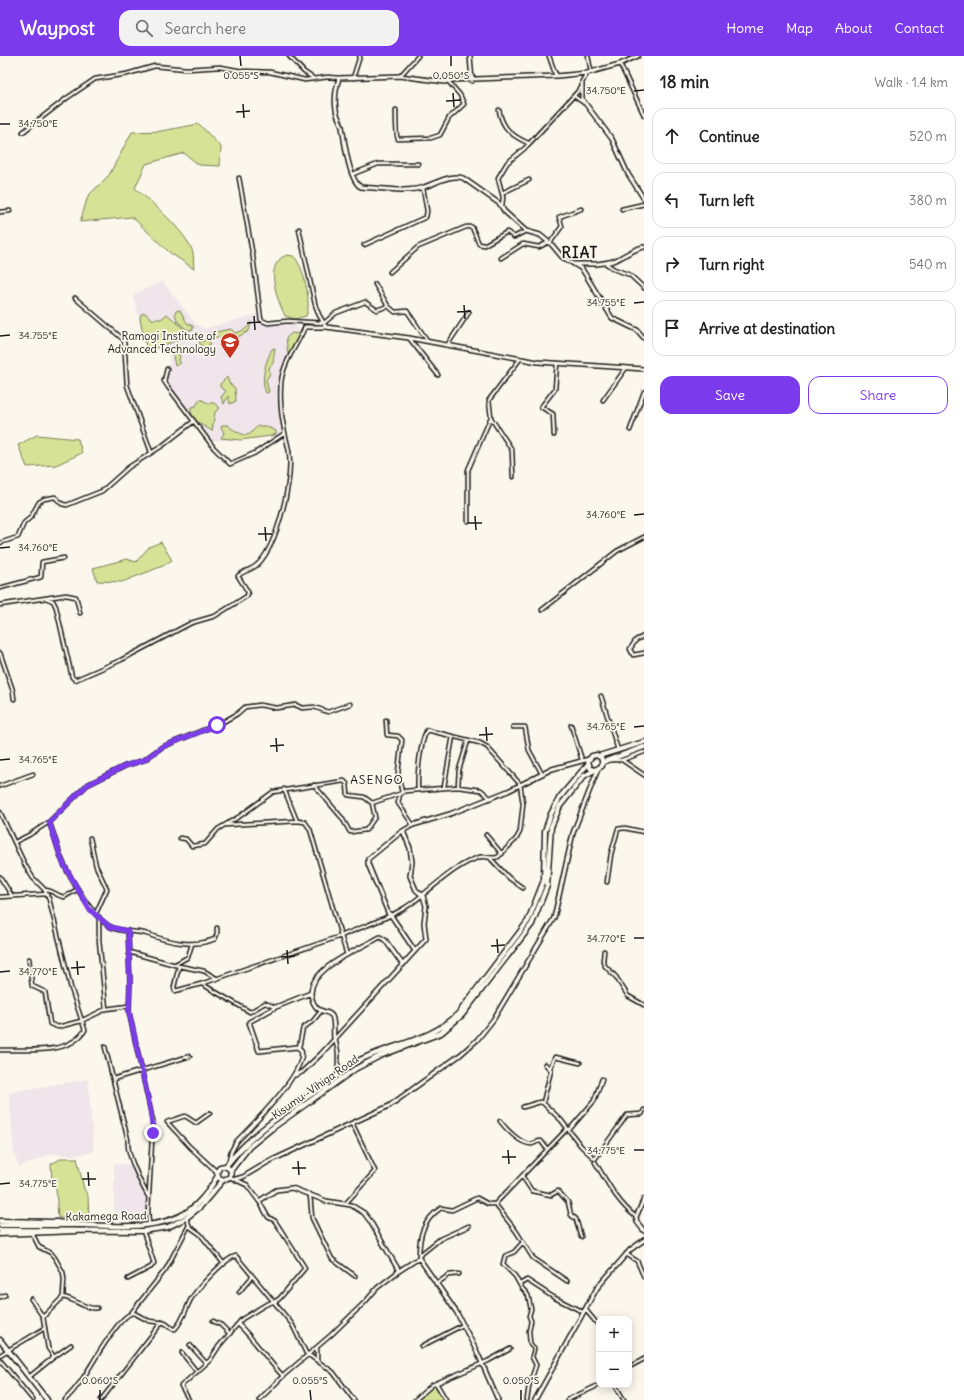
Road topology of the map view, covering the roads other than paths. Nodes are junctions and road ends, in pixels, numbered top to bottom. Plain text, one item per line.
1 (289, 56) edge
2 (360, 56) edge
3 (418, 56) edge
4 (470, 56) edge
5 (549, 56) edge
6 (588, 56) edge
7 (638, 56) edge
8 (620, 64) junction
9 (591, 71) junction
10 (304, 72) junction
11 (587, 73) junction
12 (556, 74) junction
13 (400, 76) junction
14 (314, 78) junction
15 (339, 78) junction
16 (353, 78) junction
17 (302, 79) junction
18 (472, 81) junction
19 (445, 82) junction
20 (581, 88) junction
21 (574, 96) junction
22 (584, 102) junction
23 (396, 110) dead end
24 (499, 110) dead end
25 (644, 115) edge
26 (23, 132) dead end
27 (528, 142) junction
28 (418, 164) dead end
29 (353, 174) junction
30 (238, 178) dead end
31 (529, 180) dead end
32 (423, 188) junction
33 (502, 193) junction
34 (644, 199) edge
35 (644, 204) edge
36 (502, 206) junction
37 (581, 209) dead end
38 (622, 209) dead end
39 (10, 211) dead end
40 (0, 212) edge
41 (299, 229) dead end
42 (526, 231) junction
43 (549, 243) junction
44 (364, 245) dead end
45 (644, 247) edge
46 (501, 258) dead end
47 (605, 263) junction
48 (573, 264) junction
49 (390, 272) dead end
50 (375, 284) dead end
51 (644, 288) edge
52 (75, 298) dead end
53 (388, 306) junction
54 (469, 312) dead end
55 (324, 323) junction
56 (305, 327) joint
57 (326, 327) junction
58 (409, 338) junction
59 (644, 338) edge
60 (427, 340) junction
61 (448, 344) junction
62 (520, 359) junction
63 (557, 364) junction
64 (626, 368) junction
65 (167, 369) dead end
66 (644, 369) edge
67 (438, 376) dead end
68 (644, 392) edge
69 (603, 400) dead end
70 (491, 417) junction
71 (194, 421) junction
72 (630, 430) dead end
73 (285, 432) junction
74 (554, 435) dead end
75 (151, 452) junction
76 (513, 477) dead end
77 (468, 521) dead end
78 (644, 537) edge
79 (0, 543) edge
80 (64, 558) dead end
81 (0, 588) edge
82 (46, 598) junction
83 (0, 605) edge
84 (542, 610) dead end
85 (80, 613) dead end
86 (644, 636) edge
87 (0, 653) edge
88 (644, 653) edge
89 (601, 696) dead end
90 (14, 700) dead end
91 (350, 704) dead end
92 (386, 720) dead end
93 (571, 725) dead end
94 (513, 727) dead end
95 (454, 736) junction
96 (468, 741) junction
97 (644, 742) edge
98 (644, 747) edge
99 (618, 750) junction
100 (644, 752) edge
101 (599, 756) junction
102 (582, 760) junction
103 (605, 760) junction
104 (622, 760) junction
105 (589, 761) junction
106 (597, 769) junction
107 (33, 774) dead end
108 (542, 775) junction
109 (644, 775) edge
110 (313, 784) junction
111 (520, 784) junction
112 (0, 786) edge
113 (458, 787) junction
114 (444, 788) junction
115 (284, 789) junction
116 (418, 790) junction
117 (402, 793) junction
118 (490, 798) junction
119 (372, 803) junction
120 (0, 812) edge
121 (297, 821) junction
122 (49, 822) junction
123 (224, 825) junction
124 (413, 825) junction
125 (403, 831) junction
126 (644, 832) edge
127 (486, 835) dead end
128 (90, 838) dead end
129 (180, 838) dead end
130 (15, 842) junction
131 (502, 854) junction
132 (490, 858) junction
133 (0, 877) edge
134 (607, 882) dead end
135 (523, 888) dead end
136 (78, 889) junction
137 (45, 892) junction
138 (12, 896) junction
139 (423, 896) junction
140 (0, 897) edge
141 (96, 913) junction
142 (389, 914) junction
143 (99, 917) junction
144 (217, 928) dead end
145 (128, 931) junction
146 (341, 936) junction
147 (192, 944) junction
148 (415, 951) junction
149 (604, 951) dead end
150 (129, 952) junction
151 (347, 956) junction
152 (29, 959) dead end
153 (174, 965) junction
154 (403, 965) junction
155 (179, 966) junction
156 (216, 978) junction
157 (202, 984) junction
158 (311, 993) junction
159 (644, 1005) edge
160 (128, 1006) junction
161 (276, 1007) junction
162 (106, 1009) junction
163 (321, 1011) junction
164 (82, 1021) junction
165 (334, 1038) junction
166 (299, 1047) junction
167 (105, 1048) dead end
168 (0, 1050) edge
169 (190, 1056) dead end
170 (580, 1063) dead end
171 (545, 1064) dead end
172 (550, 1068) junction
173 (142, 1071) junction
174 (295, 1075) junction
175 (338, 1075) junction
176 (113, 1079) junction
177 (602, 1079) dead end
178 (543, 1103) junction
179 (523, 1107) dead end
180 (644, 1110) edge
181 (210, 1113) dead end
182 (500, 1121) dead end
183 (352, 1123) junction
184 (568, 1129) junction
185 (547, 1149) junction
186 (229, 1162) junction
187 (595, 1162) dead end
188 (226, 1166) junction
189 (230, 1170) junction
190 (217, 1174) junction
191 (522, 1176) junction
192 (230, 1177) junction
193 (236, 1179) junction
194 (223, 1180) junction
195 (310, 1195) junction
196 (148, 1197) junction
197 (644, 1199) edge
198 (258, 1201) junction
199 (346, 1203) junction
200 (495, 1204) junction
201 (636, 1217) junction
202 (186, 1218) junction
203 (0, 1221) edge
204 (149, 1224) junction
205 (189, 1225) junction
206 (0, 1226) edge
207 (469, 1226) dead end
208 (80, 1228) junction
209 (0, 1230) edge
210 (143, 1231) junction
211 (644, 1231) edge
212 (0, 1234) edge
213 (32, 1234) junction
214 (581, 1237) dead end
215 (644, 1240) edge
216 (523, 1242) junction
217 (626, 1254) junction
218 (419, 1257) junction
219 (224, 1264) junction
220 (399, 1271) junction
221 (459, 1274) dead end
222 (355, 1276) dead end
223 (252, 1277) junction
224 (644, 1277) edge
225 (128, 1279) dead end
226 (567, 1281) dead end
227 (436, 1284) junction
228 (520, 1284) junction
229 (239, 1292) dead end
230 (5, 1295) dead end
231 (0, 1297) edge
232 (63, 1297) junction
233 (31, 1299) dead end
234 (275, 1301) junction
235 (97, 1308) dead end
236 (584, 1310) junction
237 (132, 1312) junction
238 (43, 1317) junction
239 (213, 1321) dead end
240 (162, 1322) junction
241 (596, 1323) edge
242 (238, 1324) junction
243 (463, 1325) junction
244 (45, 1328) junction
245 (230, 1334) junction
246 (0, 1340) edge
247 (71, 1345) dead end
248 (190, 1345) dead end
249 (422, 1346) dead end
250 (317, 1348) junction
251 (510, 1349) dead end
252 (8, 1350) junction
253 (182, 1353) dead end
254 (0, 1355) edge
255 (308, 1355) junction
256 (54, 1358) junction
257 (644, 1358) edge
258 (0, 1360) edge
259 (317, 1361) junction
260 (206, 1363) junction
261 (482, 1364) junction
262 (632, 1365) edge
263 (197, 1372) junction
264 (283, 1376) junction
265 (29, 1377) junction
266 (436, 1384) junction
267 (596, 1386) edge
268 (618, 1388) edge
269 (33, 1400) edge
270 (47, 1400) edge
271 (65, 1400) edge
272 (101, 1400) edge
273 (189, 1400) edge
274 (260, 1400) edge
275 (354, 1400) edge
276 (415, 1400) edge
277 (446, 1400) edge
278 (498, 1400) edge
279 (527, 1400) edge
280 (535, 1400) edge
281 (567, 1400) edge
282 (624, 1400) edge

1 - 10 street
2 - 16 street
3 - 13 street
4 - 18 street
5 - 12 street
6 - 9 street
7 - 8 street
8 - 9 street
8 - 25 street
9 - 11 street
10 - 14 street
10 - 17 street
11 - 12 street
11 - 20 street
12 - 18 street
13 - 16 street
13 - 19 street
14 - 15 street
14 - 17 street
15 - 16 street
15 - 29 street
17 - 26 street
18 - 19 street
19 - 23 street
20 - 21 street
20 - 22 street
21 - 22 street
21 - 27 street
22 - 34 street
24 - 27 street
27 - 33 street
28 - 29 street
29 - 32 street
30 - 55 street
31 - 33 street
32 - 36 street
32 - 44 street
33 - 36 street
35 - 38 street
36 - 42 street
37 - 43 street
39 - 40 street
41 - 55 street
42 - 43 street
42 - 49 street
43 - 46 street
43 - 48 street
45 - 47 street
47 - 48 street
47 - 51 street
48 - 59 street
50 - 53 street
52 - 75 street
53 - 55 street
53 - 60 street
54 - 61 street
55 - 57 street
56 - 57 street
56 - 73 street
57 - 58 street
58 - 60 street
58 - 67 street
60 - 61 street
61 - 62 street
62 - 63 street
62 - 70 street
63 - 64 street
63 - 74 street
64 - 66 street
64 - 69 street
65 - 71 street
68 - 72 street
70 - 76 street
70 - 77 street
71 - 73 street
71 - 75 street
73 - 82 street
75 - 79 street
78 - 84 street
80 - 81 street
82 - 83 street
82 - 85 street
86 - 88 street
87 - 90 street
89 - 99 street
91 - 122 street
92 - 117 street
93 - 102 street
94 - 108 street
95 - 96 street
95 - 114 street
95 - 116 street
96 - 111 street
96 - 113 street
97 - 99 main road
98 - 103 main road
99 - 101 main road
100 - 104 street
101 - 103 main road
101 - 105 main road
102 - 105 street
102 - 108 street
103 - 104 street
103 - 106 main road
104 - 109 street
105 - 106 main road
105 - 175 main road, Kisumu -Vihiga Road
106 - 183 street
106 - 189 main road, Kisumu -Vihiga Road
107 - 112 street
108 - 111 street
110 - 115 street
110 - 119 street
110 - 119 street
111 - 118 street
111 - 131 street
113 - 114 street
113 - 118 street
114 - 116 street
115 - 121 street
115 - 123 street
116 - 117 street
117 - 119 street
117 - 124 street
118 - 124 street
120 - 130 street
121 - 123 street
121 - 146 street
122 - 130 street
122 - 136 street
123 - 129 street
124 - 125 street
125 - 139 street
125 - 142 street
126 - 134 street
127 - 131 street
128 - 141 street
130 - 137 street
131 - 132 street
132 - 135 street
132 - 139 street
133 - 138 street
136 - 137 street
136 - 141 street
137 - 138 street
137 - 164 street
138 - 140 street
139 - 142 street
139 - 148 street
141 - 143 street
142 - 146 street
142 - 148 street
143 - 145 street
143 - 162 street
144 - 147 street
145 - 147 street
145 - 150 street
146 - 151 street
146 - 156 street
147 - 153 street
148 - 154 street
149 - 159 street
150 - 153 street
150 - 160 street
151 - 154 street
151 - 158 street
152 - 164 street
153 - 155 street
154 - 165 street
155 - 156 street
155 - 157 street
156 - 157 street
157 - 161 street
158 - 161 street
158 - 163 street
160 - 162 street
160 - 173 street
161 - 166 street
162 - 164 street
163 - 165 street
163 - 166 street
164 - 168 street
165 - 174 street
165 - 175 street
166 - 174 street
167 - 176 street
169 - 173 street
170 - 172 street
171 - 172 street
172 - 178 street
173 - 176 street
173 - 196 street
174 - 186 street
175 - 186 main road, Kisumu -Vihiga Road
176 - 196 street
177 - 184 street
178 - 179 street
178 - 184 street
180 - 184 street
181 - 190 street
182 - 185 street
183 - 193 street
183 - 199 street
184 - 185 street
185 - 191 street
186 - 188 main road, Kisumu -Vihiga Road
187 - 201 street
188 - 189 main road
188 - 190 main road
189 - 192 main road
190 - 194 main road
190 - 204 main road, Kakamega Road
191 - 200 street
191 - 214 street
192 - 193 street
192 - 194 main road
193 - 198 street
194 - 202 main road
195 - 198 street
195 - 199 street
195 - 222 street
196 - 204 street
197 - 201 street
198 - 234 street
199 - 220 street
200 - 216 street
200 - 218 street
201 - 211 street
202 - 205 street
202 - 210 main road
203 - 208 main road
204 - 208 main road, Kakamega Road
205 - 219 street
205 - 237 street
206 - 208 main road, Kakamega Road
207 - 218 street
208 - 209 main road
208 - 210 main road
208 - 213 main road
210 - 225 street
212 - 213 main road
213 - 232 street
215 - 217 street
216 - 226 street
216 - 228 street
217 - 224 street
217 - 236 street
218 - 220 street
218 - 227 street
219 - 223 street
219 - 240 street
220 - 250 street
221 - 227 street
223 - 229 street
223 - 234 street
227 - 243 street
228 - 236 street
228 - 279 street
230 - 231 street
232 - 235 street
232 - 238 street
233 - 238 street
234 - 242 street
234 - 255 street
236 - 241 street
236 - 280 street
237 - 240 street
237 - 271 street
238 - 244 street
239 - 245 street
240 - 272 street
242 - 245 street
242 - 264 street
243 - 249 street
243 - 261 street
244 - 252 street
244 - 256 street
245 - 260 street
246 - 252 main road
247 - 256 street
248 - 260 street
250 - 255 street
250 - 259 street
251 - 261 street
252 - 254 street
252 - 265 main road
253 - 263 street
255 - 259 street
255 - 264 street
256 - 265 street
257 - 262 street
258 - 269 street
259 - 275 street
260 - 263 street
261 - 266 street
261 - 278 street
263 - 273 street
264 - 274 street
265 - 270 main road
266 - 276 street
266 - 277 street
267 - 281 street
268 - 282 street

